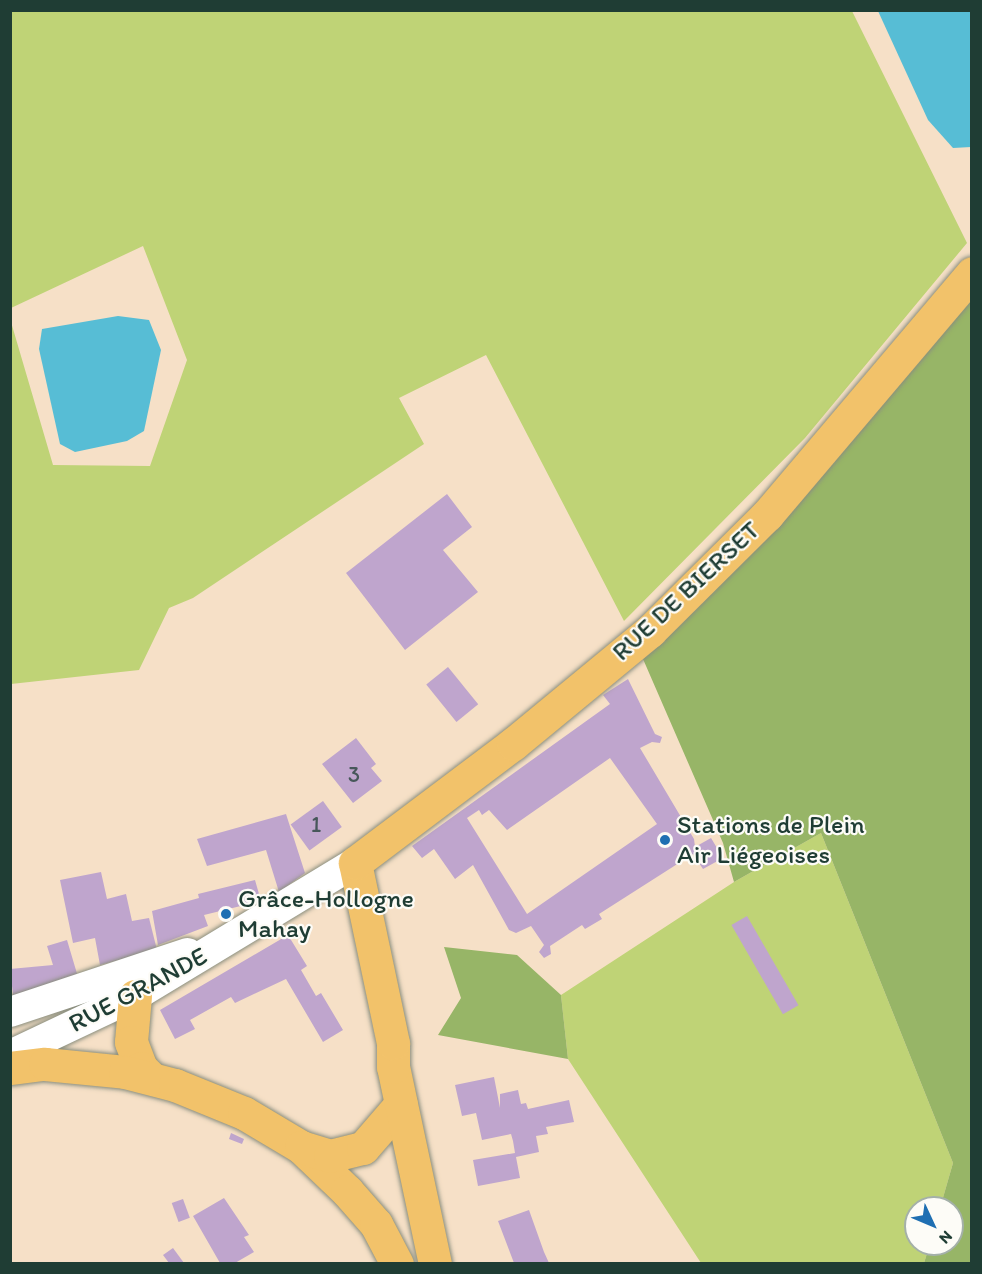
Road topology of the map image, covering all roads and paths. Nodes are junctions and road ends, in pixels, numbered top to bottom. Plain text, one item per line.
1 (972, 273) edge
2 (355, 863) junction
3 (228, 942) junction
4 (135, 996) junction
5 (10, 1012) edge
6 (10, 1055) edge
7 (10, 1068) edge
8 (149, 1076) junction
9 (401, 1104) junction
10 (301, 1147) junction
11 (397, 1263) edge
12 (435, 1263) edge

1 - 2 main road, RUE DE BIERSET
2 - 3 street, RUE GRANDE
2 - 9 main road
3 - 4 street, RUE GRANDE
3 - 5 street
4 - 6 street, RUE GRANDE
4 - 8 main road
7 - 8 main road
8 - 10 main road
9 - 10 main road
9 - 12 main road
10 - 11 main road

